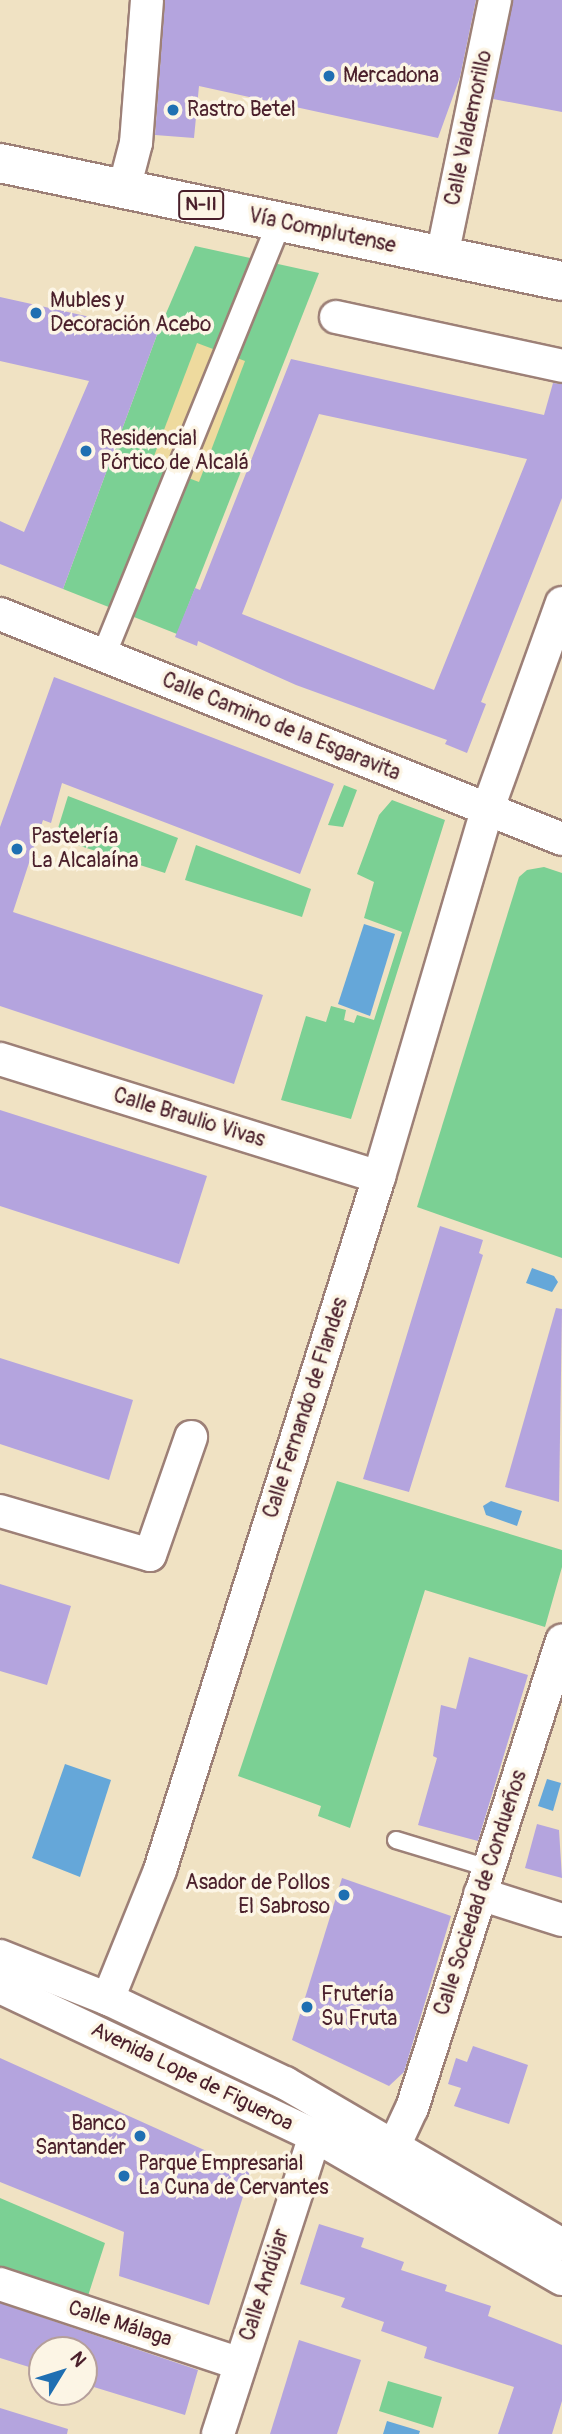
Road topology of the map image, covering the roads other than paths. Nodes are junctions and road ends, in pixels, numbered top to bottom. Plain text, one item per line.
1 (147, 0) edge
2 (495, 0) edge
3 (0, 163) edge
4 (124, 189) junction
5 (279, 221) junction
6 (442, 256) junction
7 (562, 281) edge
8 (336, 317) dead end
9 (562, 366) edge
10 (562, 603) edge
11 (0, 614) edge
12 (103, 655) junction
13 (487, 811) junction
14 (562, 839) edge
15 (0, 1059) edge
16 (379, 1177) junction
17 (191, 1437) dead end
18 (0, 1511) edge
19 (562, 1640) edge
20 (396, 1840) dead end
21 (484, 1881) junction
22 (562, 1920) edge
23 (0, 1956) edge
24 (0, 1987) edge
25 (108, 1999) junction
26 (315, 2136) junction
27 (395, 2144) junction
28 (562, 2245) edge
29 (562, 2279) edge
30 (0, 2284) edge
31 (240, 2364) junction
32 (218, 2434) edge

1 - 4 street
2 - 6 street, Calle Valdemorillo
3 - 4 main road, Vía Complutense / N-II
4 - 5 main road, Vía Complutense / N-II
5 - 6 main road, Vía Complutense / N-II
5 - 12 street
6 - 7 main road, Vía Complutense / N-II
8 - 9 street
10 - 13 street, Calle Fernando de Flandes
11 - 12 street, Calle Camino de la Esgaravita
12 - 13 street, Calle Camino de la Esgaravita
13 - 14 street, Calle Camino de la Esgaravita
13 - 16 street, Calle Fernando de Flandes
15 - 16 street, Calle Braulio Vivas
16 - 25 street, Calle Fernando de Flandes
17 - 18 street
19 - 21 street, Calle Sociedad de Condueños
20 - 21 lane
21 - 22 street
21 - 27 street, Calle Sociedad de Condueños
23 - 25 street, Avenida Lope de Figueroa
24 - 26 street, Avenida Lope de Figueroa
25 - 27 street, Avenida Lope de Figueroa
26 - 29 street, Avenida Lope de Figueroa
26 - 31 street, Calle Andújar
27 - 28 street, Avenida Lope de Figueroa
30 - 31 street, Calle Málaga
31 - 32 street, Calle Andújar

